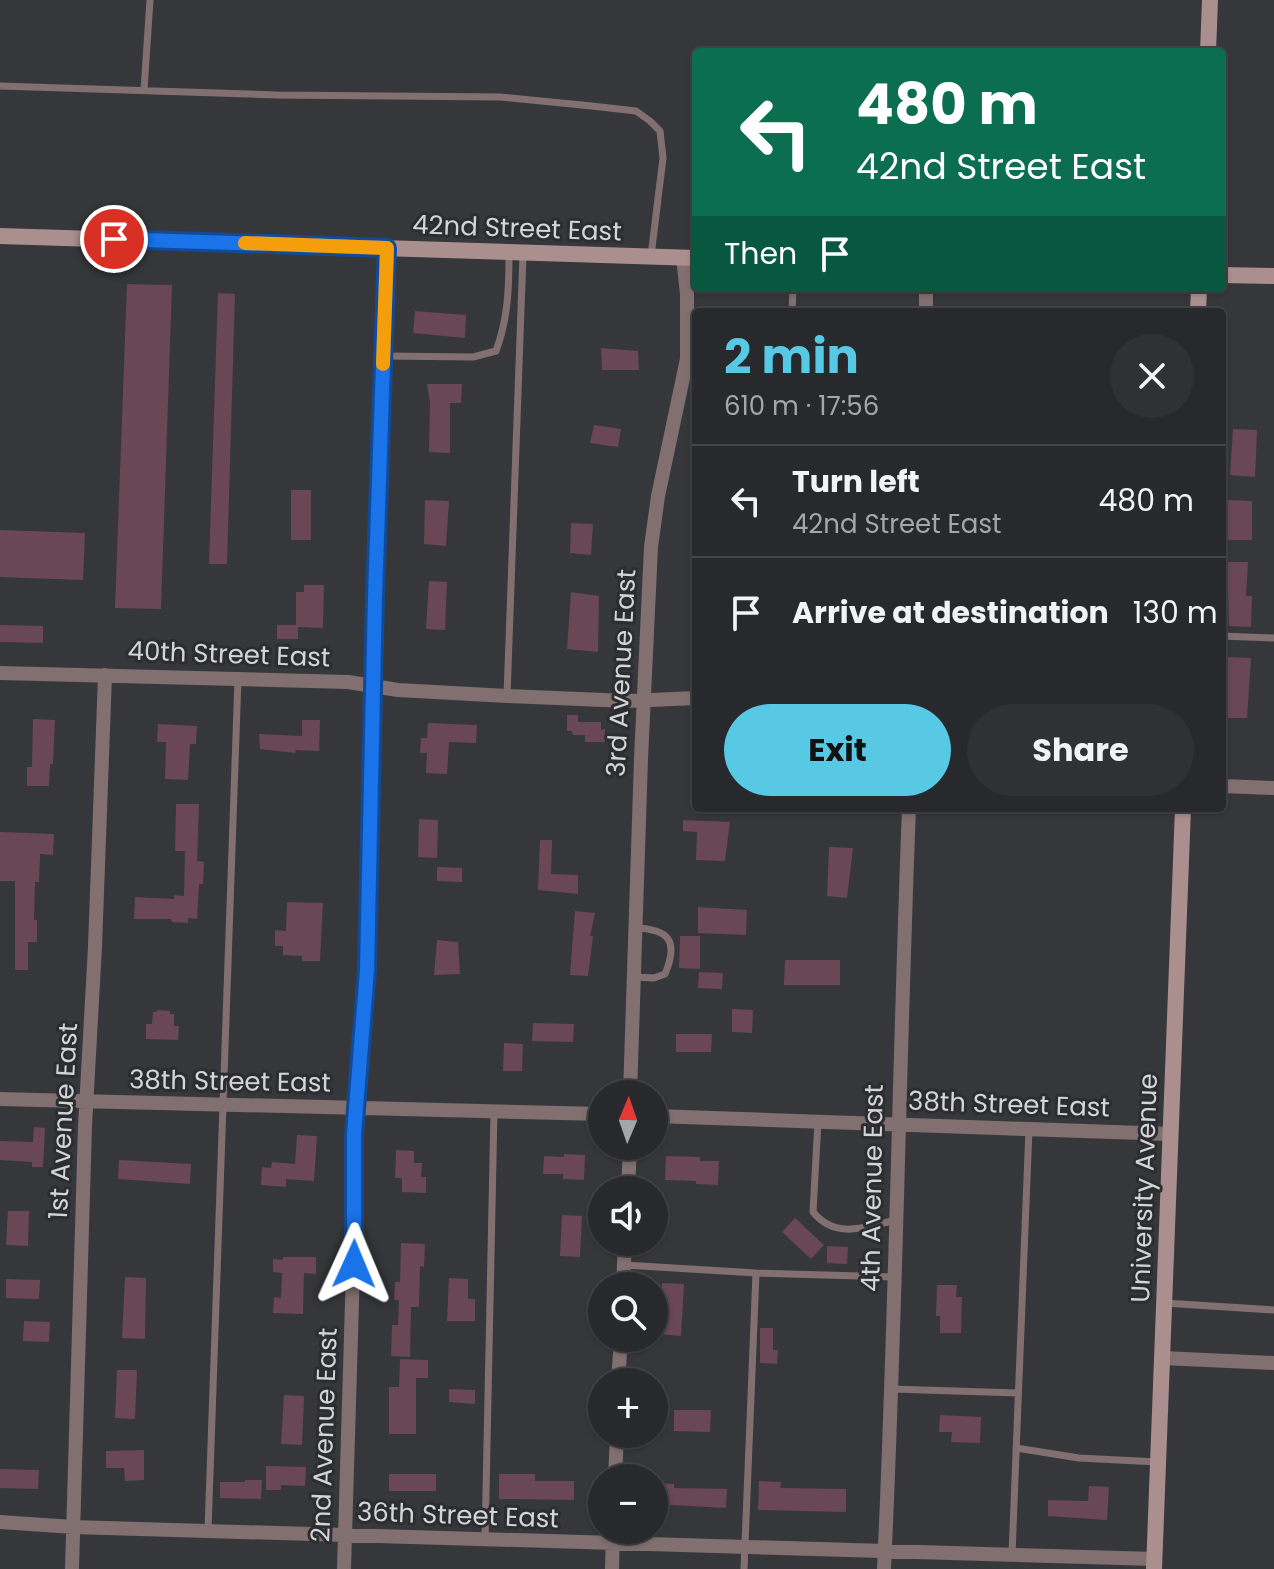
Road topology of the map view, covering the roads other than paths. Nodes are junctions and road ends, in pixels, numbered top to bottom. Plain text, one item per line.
1 (150, 0) edge
2 (1210, 0) edge
3 (1208, 48) edge
4 (0, 86) edge
5 (144, 90) junction
6 (0, 236) edge
7 (387, 248) junction
8 (516, 252) junction
9 (651, 256) junction
10 (690, 258) edge
11 (1226, 275) edge
12 (1274, 276) edge
13 (383, 356) junction
14 (1226, 636) edge
15 (1274, 638) edge
16 (0, 673) edge
17 (105, 675) junction
18 (238, 679) junction
19 (373, 686) junction
20 (507, 696) junction
21 (692, 698) edge
22 (644, 700) junction
23 (1226, 786) edge
24 (1274, 788) edge
25 (909, 812) edge
26 (1183, 812) edge
27 (635, 928) junction
28 (633, 977) junction
29 (630, 1080) edge
30 (0, 1099) edge
31 (86, 1102) junction
32 (223, 1105) junction
33 (356, 1107) junction
34 (494, 1111) junction
35 (588, 1114) edge
36 (668, 1116) edge
37 (818, 1121) junction
38 (898, 1124) junction
39 (1029, 1128) junction
40 (1170, 1134) junction
41 (896, 1220) junction
42 (624, 1256) edge
43 (624, 1265) junction
44 (624, 1272) edge
45 (756, 1273) junction
46 (894, 1277) junction
47 (1164, 1303) junction
48 (1274, 1310) edge
49 (1162, 1358) junction
50 (1274, 1363) edge
51 (892, 1389) junction
52 (1018, 1393) junction
53 (1016, 1448) junction
54 (1158, 1462) junction
55 (0, 1522) edge
56 (73, 1527) junction
57 (208, 1530) junction
58 (345, 1535) junction
59 (588, 1538) edge
60 (485, 1540) junction
61 (668, 1540) edge
62 (613, 1544) edge
63 (745, 1545) junction
64 (884, 1550) junction
65 (1012, 1554) junction
66 (1154, 1564) edge
67 (72, 1569) edge
68 (344, 1569) edge
69 (612, 1569) edge
70 (744, 1569) edge
71 (884, 1569) edge

1 - 5 lane
2 - 3 street
4 - 5 lane
5 - 9 lane
6 - 7 street, 42nd Street East
7 - 8 street, 42nd Street East
7 - 13 street, 2nd Avenue East
8 - 9 street, 42nd Street East
8 - 13 lane
8 - 20 lane
9 - 10 street, 42nd Street East
10 - 22 street, 3rd Avenue East
11 - 12 street
13 - 19 street, 2nd Avenue East
14 - 15 lane
16 - 17 street, 40th Street East
17 - 18 street, 40th Street East
17 - 31 street, 1st Avenue East
18 - 19 street, 40th Street East
18 - 32 lane
19 - 20 street, 40th Street East
19 - 33 street, 2nd Avenue East
20 - 22 street, 40th Street East
21 - 22 street, 40th Street East
22 - 27 street, 3rd Avenue East
23 - 24 street
25 - 38 street, 4th Avenue East
26 - 40 street, University Avenue
27 - 28 street, 3rd Avenue East
27 - 28 lane
28 - 29 street, 3rd Avenue East
30 - 31 street, 38th Street East
31 - 32 street, 38th Street East
31 - 56 street, 1st Avenue East
32 - 33 street, 38th Street East
32 - 57 lane
33 - 34 street, 38th Street East
33 - 58 street, 2nd Avenue East
34 - 35 street, 38th Street East
34 - 60 lane
36 - 37 street, 38th Street East
37 - 38 street, 38th Street East
37 - 41 lane
38 - 39 street, 38th Street East
38 - 41 street, 4th Avenue East
39 - 40 street, 38th Street East
39 - 52 lane
40 - 47 street, University Avenue
41 - 46 street, 4th Avenue East
42 - 43 street
43 - 44 street
43 - 45 lane
45 - 46 lane
45 - 63 lane
46 - 51 street, 4th Avenue East
47 - 48 lane
47 - 49 street, University Avenue
49 - 50 street
49 - 54 street, University Avenue
51 - 52 lane
51 - 64 street, 4th Avenue East
52 - 53 lane
53 - 54 lane
53 - 65 lane
54 - 66 street, University Avenue
55 - 56 street, 36th Street East
56 - 57 street, 36th Street East
56 - 67 street, 1st Avenue East
57 - 58 street, 36th Street East
58 - 60 street, 36th Street East
58 - 68 street, 2nd Avenue East
59 - 60 street, 36th Street East
61 - 63 street, 36th Street East
62 - 69 street
63 - 64 street, 36th Street East
63 - 70 lane
64 - 65 street, 36th Street East
64 - 71 street, 4th Avenue East
65 - 66 street, 36th Street East

